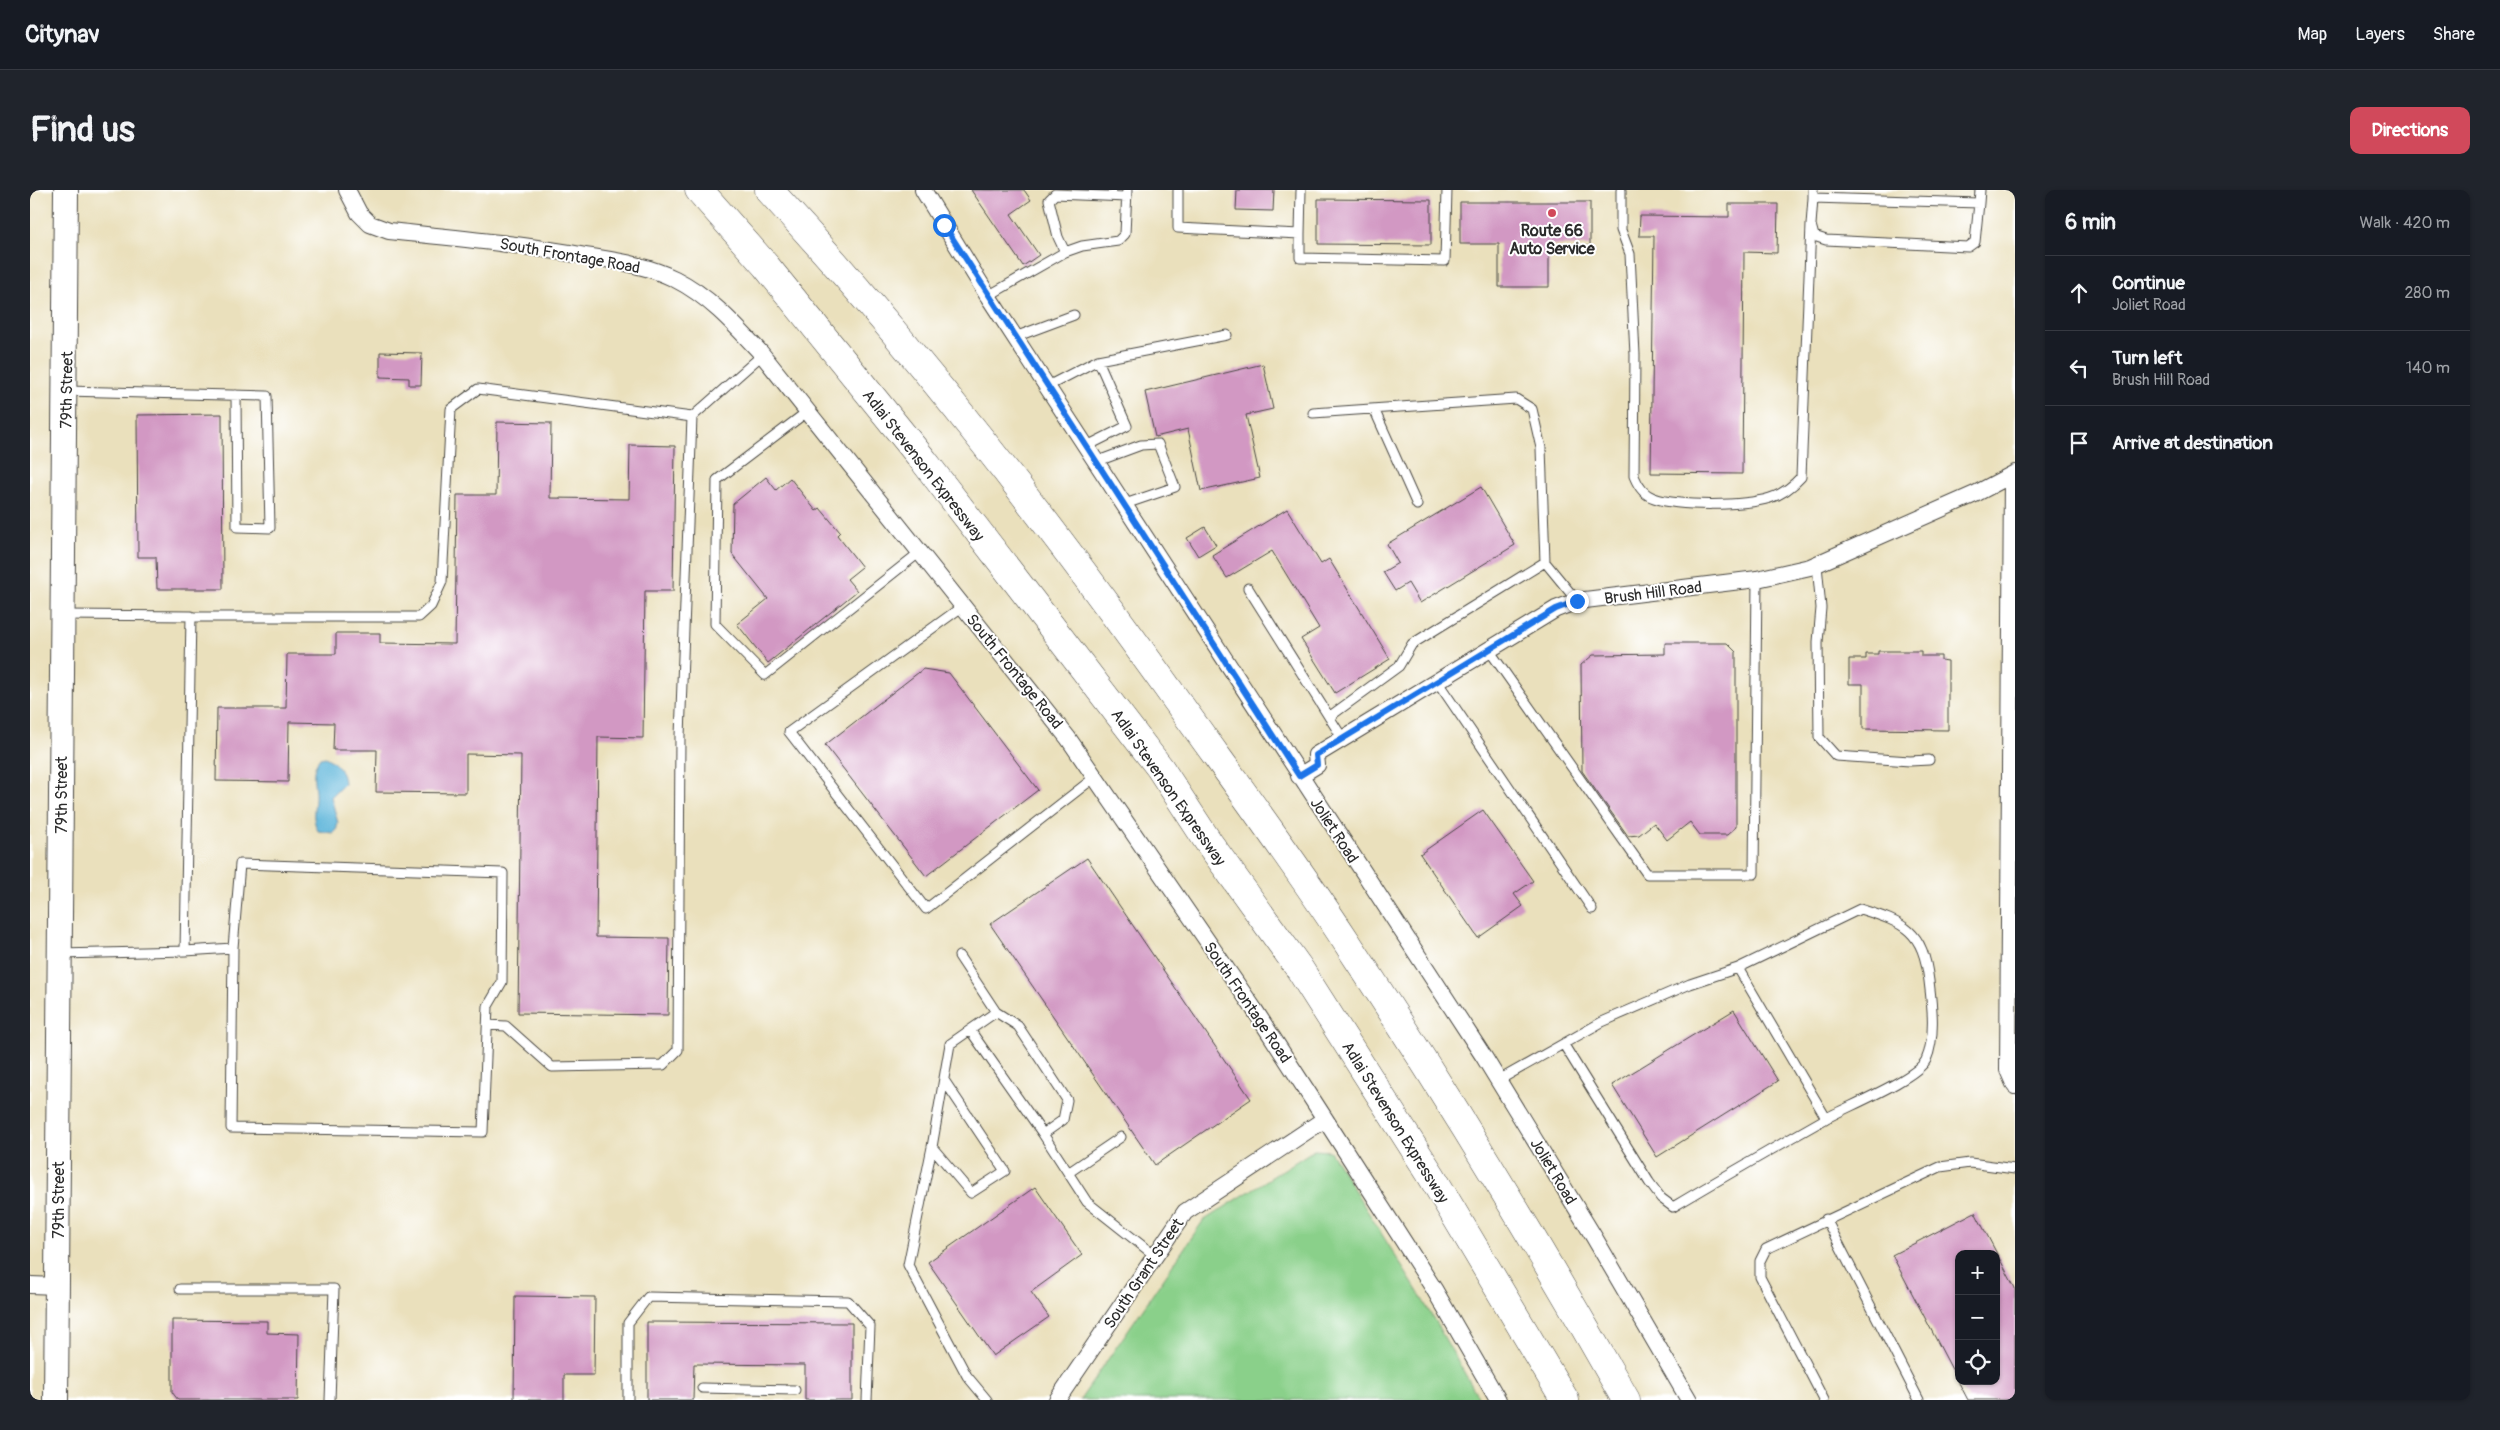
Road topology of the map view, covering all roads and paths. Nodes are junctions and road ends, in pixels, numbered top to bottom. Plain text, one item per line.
1 (66, 190) edge
2 (347, 190) edge
3 (699, 190) edge
4 (769, 190) edge
5 (923, 190) edge
6 (1178, 190) edge
7 (1301, 190) edge
8 (1447, 190) edge
9 (1621, 190) edge
10 (1980, 190) edge
11 (1127, 193) edge
12 (1813, 194) edge
13 (1979, 203) junction
14 (1811, 224) junction
15 (1300, 234) junction
16 (1065, 252) junction
17 (988, 296) junction
18 (1074, 315) dead end
19 (1227, 335) dead end
20 (1015, 337) junction
21 (762, 355) junction
22 (1098, 360) junction
23 (1048, 386) junction
24 (66, 391) junction
25 (236, 395) junction
26 (1374, 409) junction
27 (808, 411) junction
28 (1313, 413) dead end
29 (692, 417) junction
30 (1087, 446) junction
31 (1098, 461) junction
32 (2014, 474) edge
33 (1125, 504) junction
34 (1417, 505) dead end
35 (920, 552) junction
36 (1545, 562) junction
37 (1817, 565) junction
38 (1757, 579) junction
39 (1248, 588) dead end
40 (1577, 601) junction
41 (963, 606) junction
42 (62, 615) junction
43 (191, 617) junction
44 (2013, 632) edge
45 (1488, 650) junction
46 (1437, 681) junction
47 (1329, 717) junction
48 (1343, 739) junction
49 (1929, 760) dead end
50 (1299, 776) junction
51 (1095, 777) junction
52 (1592, 909) dead end
53 (232, 948) junction
54 (185, 951) junction
55 (60, 954) junction
56 (959, 956) dead end
57 (1738, 968) junction
58 (996, 1012) junction
59 (487, 1025) junction
60 (970, 1030) junction
61 (1564, 1045) junction
62 (944, 1080) junction
63 (1499, 1080) junction
64 (2015, 1086) edge
65 (1826, 1118) junction
66 (1325, 1119) junction
67 (1043, 1134) junction
68 (1121, 1137) dead end
69 (932, 1147) junction
70 (2015, 1169) edge
71 (1068, 1173) junction
72 (1826, 1219) junction
73 (1154, 1255) junction
74 (30, 1285) edge
75 (57, 1286) junction
76 (180, 1289) dead end
77 (702, 1388) dead end
78 (748, 1389) junction
79 (794, 1390) dead end
80 (56, 1400) edge
81 (330, 1400) edge
82 (628, 1400) edge
83 (748, 1400) edge
84 (867, 1400) edge
85 (987, 1400) edge
86 (1057, 1400) edge
87 (1498, 1400) edge
88 (1565, 1400) edge
89 (1626, 1400) edge
90 (1689, 1400) edge
91 (1824, 1400) edge
92 (1919, 1400) edge

1 - 24 street, 79th Street
2 - 21 street, South Frontage Road
3 - 88 highway, Adlai Stevenson Expressway
4 - 89 highway
5 - 17 street, Joliet Road
6 - 15 lane
7 - 15 lane
8 - 15 lane
9 - 14 lane
10 - 13 lane
11 - 16 lane
11 - 16 lane
12 - 13 lane
12 - 14 lane
13 - 14 lane
16 - 17 lane
17 - 20 street, Joliet Road
18 - 20 lane
19 - 22 lane
20 - 23 street, Joliet Road
21 - 27 street, South Frontage Road
21 - 29 lane
22 - 23 lane
22 - 30 lane
23 - 30 street, Joliet Road
24 - 25 lane
24 - 42 street, 79th Street
25 - 25 lane
26 - 28 lane
26 - 34 lane
26 - 36 lane
27 - 35 street, South Frontage Road
27 - 35 lane
29 - 43 lane
29 - 59 lane
30 - 31 street, Joliet Road
31 - 33 street, Joliet Road
31 - 33 lane
32 - 37 street, Brush Hill Road
32 - 44 street
33 - 50 street, Joliet Road
35 - 41 street, South Frontage Road
36 - 40 lane
36 - 47 lane
37 - 38 street, Brush Hill Road
37 - 49 lane
38 - 40 street, Brush Hill Road
38 - 45 lane
39 - 47 lane
40 - 45 street, Brush Hill Road
41 - 51 street, South Frontage Road
41 - 51 lane
42 - 43 lane
42 - 55 street, 79th Street
43 - 54 lane
44 - 64 street
45 - 46 street, Brush Hill Road
46 - 48 street, Brush Hill Road
46 - 52 lane
47 - 48 lane
48 - 50 street, Brush Hill Road
50 - 63 street, Joliet Road
51 - 66 street, South Frontage Road
53 - 54 lane
53 - 59 lane
53 - 59 lane
54 - 55 lane
55 - 75 street, 79th Street
56 - 58 lane
57 - 61 lane
57 - 65 lane
57 - 65 lane
58 - 60 lane
58 - 67 lane
60 - 62 lane
60 - 67 lane
61 - 63 lane
61 - 65 lane
62 - 69 lane
62 - 69 lane
63 - 90 street, Joliet Road
66 - 73 street, South Grant Street
66 - 87 street, South Frontage Road
67 - 71 lane
68 - 71 lane
69 - 85 lane
70 - 72 lane
71 - 73 lane
72 - 91 lane
72 - 92 lane
73 - 86 street, South Grant Street
74 - 75 street
75 - 80 street, 79th Street
76 - 81 lane
77 - 78 lane
78 - 79 lane
78 - 83 lane
82 - 84 lane

